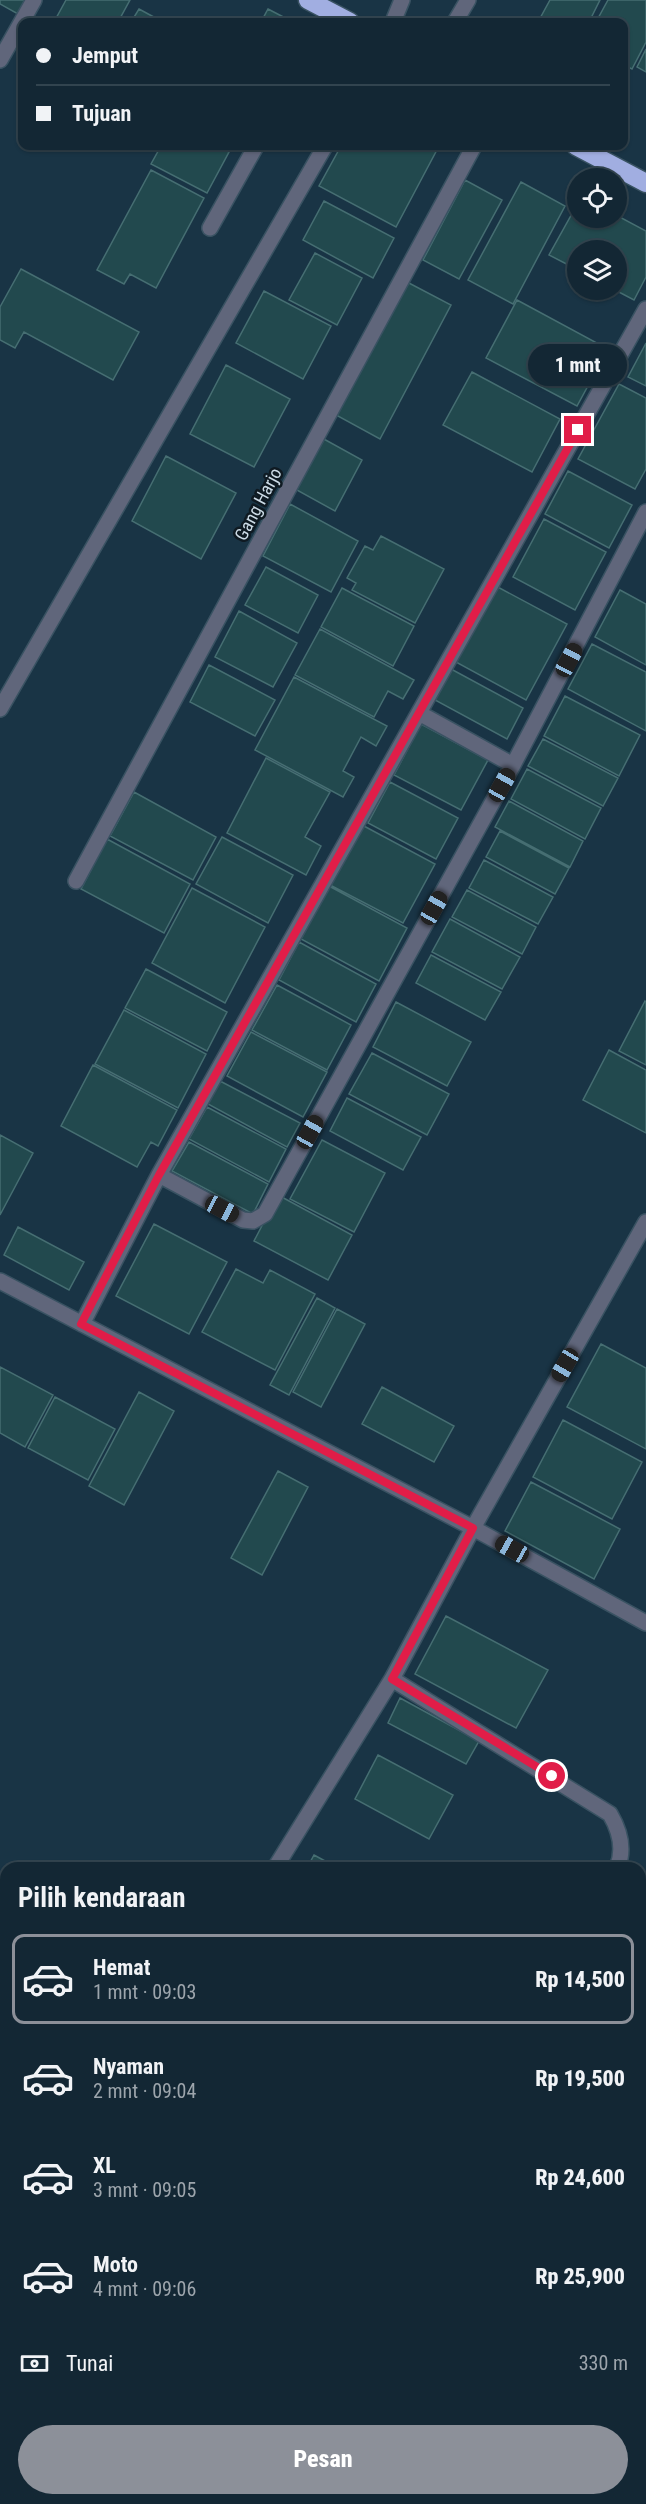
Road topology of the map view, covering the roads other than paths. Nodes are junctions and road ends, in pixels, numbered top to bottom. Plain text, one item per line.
1 (34, 0) edge
2 (309, 0) edge
3 (402, 0) edge
4 (468, 0) edge
5 (328, 17) edge
6 (24, 18) edge
7 (395, 18) edge
8 (457, 18) edge
9 (18, 28) edge
10 (0, 60) edge
11 (254, 150) edge
12 (323, 150) edge
13 (472, 150) edge
14 (584, 150) edge
15 (646, 183) edge
16 (210, 228) dead end
17 (646, 309) edge
18 (646, 512) edge
19 (0, 709) edge
20 (419, 713) junction
21 (513, 765) junction
22 (76, 881) dead end
23 (159, 1175) junction
24 (646, 1222) edge
25 (0, 1281) edge
26 (81, 1324) junction
27 (473, 1528) junction
28 (646, 1623) edge
29 (392, 1679) junction
30 (279, 1862) edge
31 (619, 1862) edge

1 - 6 street
2 - 5 highway
3 - 7 street
4 - 8 street
9 - 10 street
11 - 16 street
12 - 19 street
13 - 22 street, Gang Harjo
14 - 15 highway
17 - 20 street
18 - 21 street
20 - 21 street
20 - 23 street
21 - 23 street
23 - 26 street
24 - 27 street
25 - 26 street
26 - 27 street
27 - 28 street
27 - 29 street
29 - 30 street
29 - 31 street

